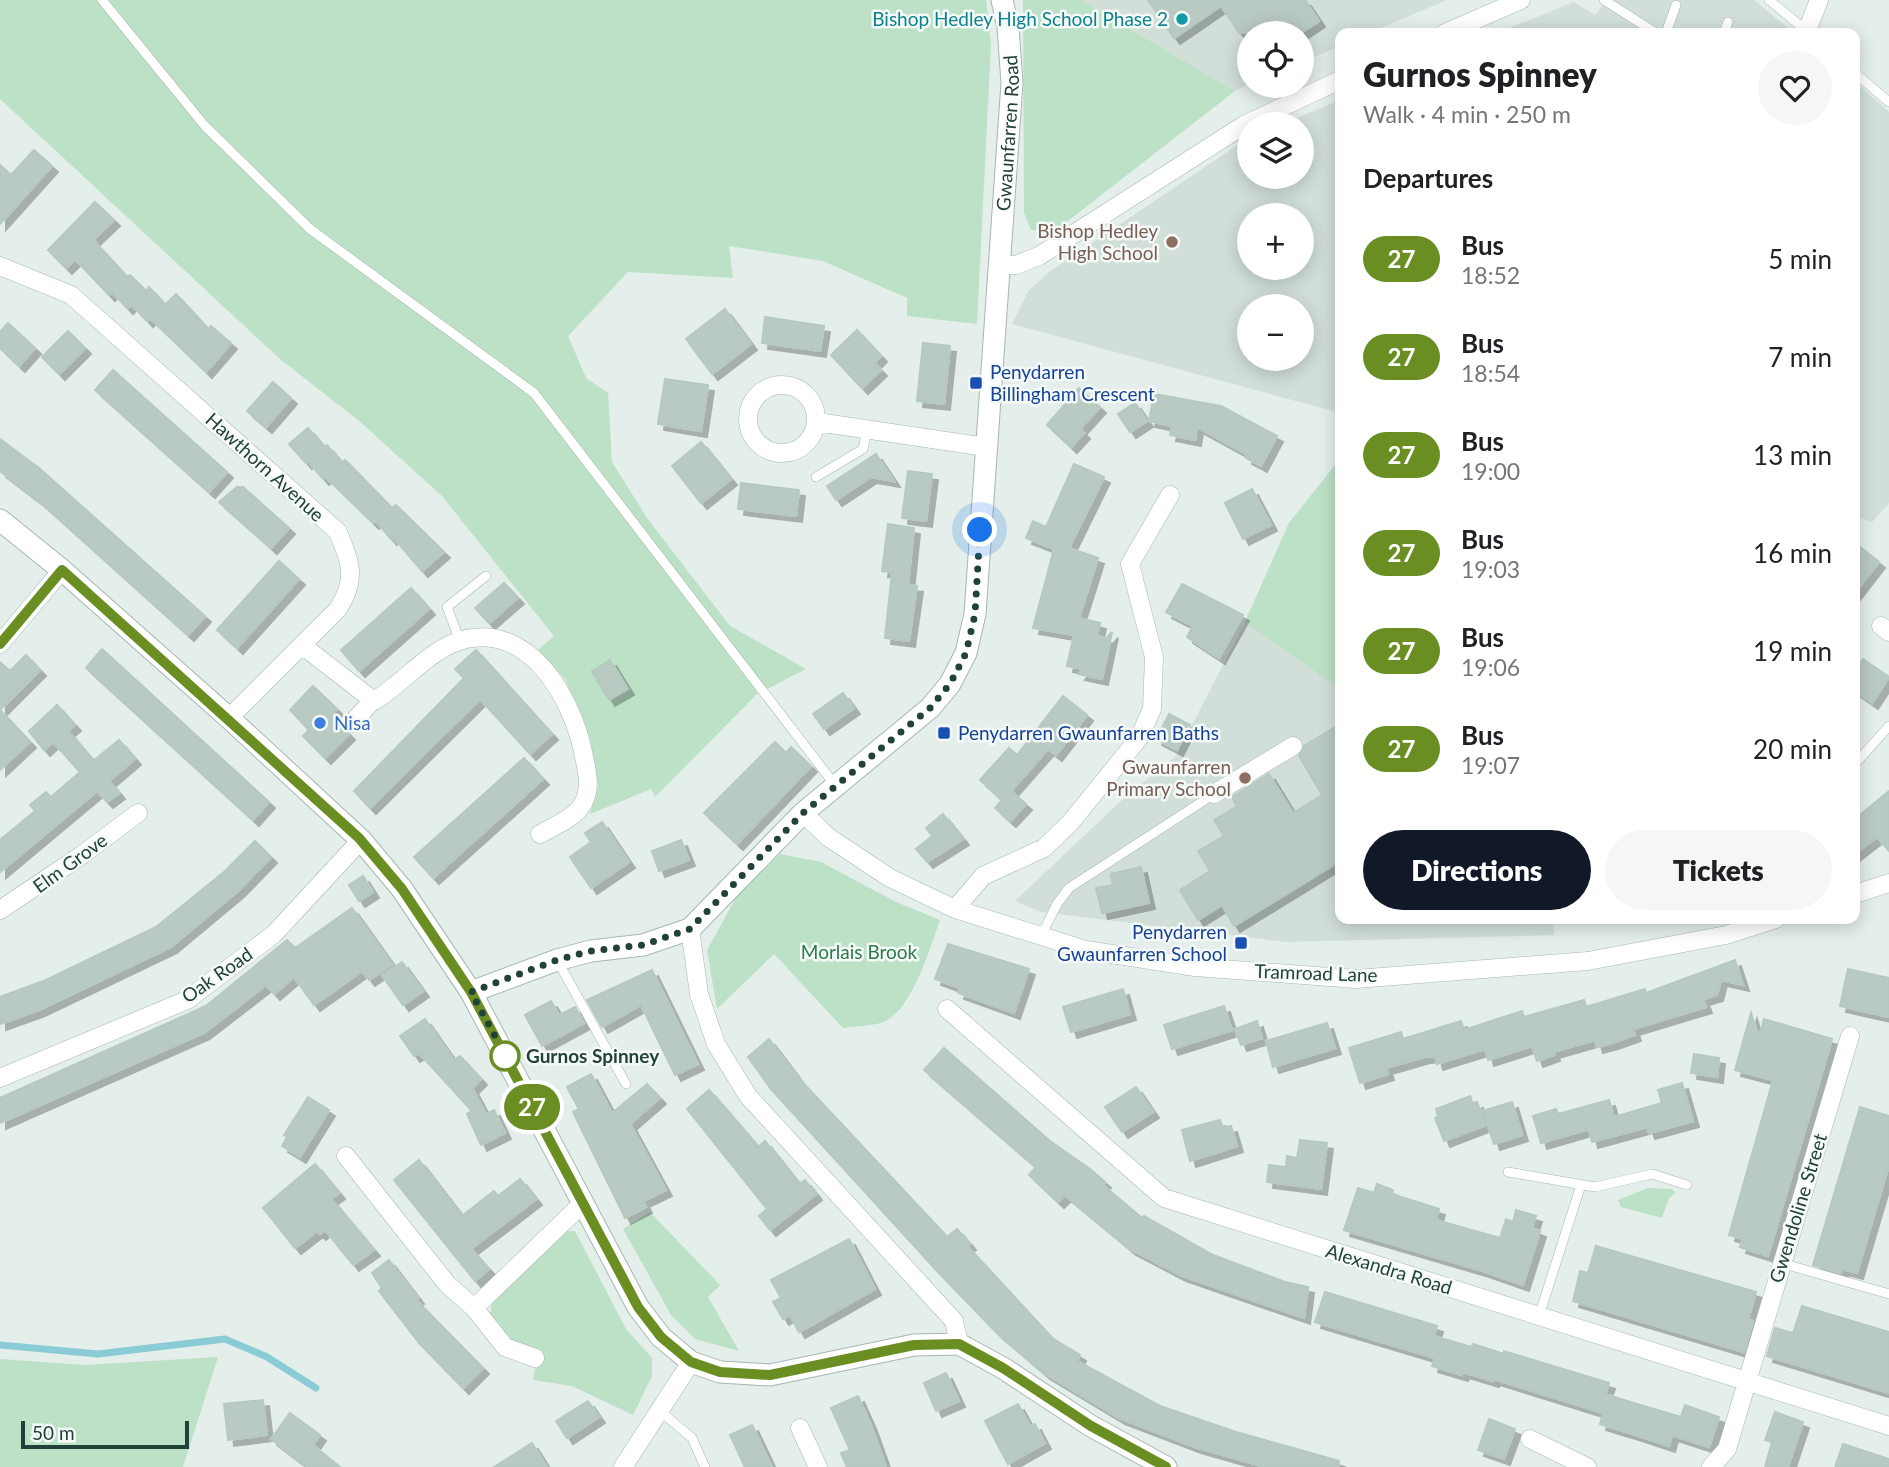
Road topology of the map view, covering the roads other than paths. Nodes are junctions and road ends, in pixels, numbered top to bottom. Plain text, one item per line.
1 (102, 0) edge
2 (1002, 0) edge
3 (1521, 0) edge
4 (1604, 0) edge
5 (1769, 0) edge
6 (1819, 0) edge
7 (1676, 5) dead end
8 (1728, 22) dead end
9 (1457, 28) edge
10 (1648, 28) edge
11 (1668, 28) edge
12 (1726, 28) edge
13 (1803, 28) edge
14 (1809, 28) edge
15 (1860, 77) edge
16 (1335, 82) edge
17 (1889, 102) edge
18 (1001, 265) junction
19 (0, 266) edge
20 (817, 422) dead end
21 (867, 430) junction
22 (986, 447) junction
23 (816, 477) dead end
24 (1170, 495) dead end
25 (0, 520) edge
26 (62, 570) junction
27 (486, 576) dead end
28 (460, 641) junction
29 (0, 644) edge
30 (303, 646) junction
31 (373, 700) junction
32 (229, 718) junction
33 (352, 723) dead end
34 (1889, 726) edge
35 (1293, 746) dead end
36 (1860, 758) edge
37 (835, 785) junction
38 (1213, 794) joint
39 (138, 813) dead end
40 (803, 813) junction
41 (540, 834) dead end
42 (361, 840) junction
43 (1889, 883) edge
44 (1860, 892) edge
45 (955, 909) junction
46 (0, 910) edge
47 (1760, 924) edge
48 (690, 929) junction
49 (1041, 936) junction
50 (557, 960) junction
51 (471, 992) junction
52 (947, 1009) dead end
53 (1850, 1036) dead end
54 (0, 1078) edge
55 (626, 1084) dead end
56 (346, 1156) dead end
57 (1508, 1172) dead end
58 (1581, 1185) junction
59 (1687, 1185) dead end
60 (583, 1203) junction
61 (1781, 1263) junction
62 (1889, 1294) edge
63 (474, 1308) junction
64 (1539, 1316) junction
65 (959, 1344) junction
66 (535, 1358) dead end
67 (691, 1362) junction
68 (1745, 1380) junction
69 (660, 1411) junction
70 (1889, 1426) edge
71 (800, 1428) dead end
72 (1530, 1438) dead end
73 (623, 1467) edge
74 (705, 1467) edge
75 (818, 1467) edge
76 (1166, 1467) edge
77 (1587, 1467) edge
78 (1711, 1467) edge

1 - 37 lane
2 - 18 street, Gwaunfarren Road
3 - 9 street
4 - 10 lane
5 - 13 lane
6 - 14 street
7 - 11 lane
8 - 12 lane
15 - 17 lane
16 - 18 street
18 - 22 street, Gwaunfarren Road
19 - 30 street, Hawthorn Avenue
20 - 21 street
21 - 22 street
21 - 23 lane
22 - 37 street, Gwaunfarren Road
24 - 45 street
25 - 26 street
26 - 29 street
26 - 32 street
27 - 28 lane
28 - 31 street
28 - 41 street
30 - 31 street
30 - 32 street, Hawthorn Avenue
31 - 33 street
32 - 42 street
34 - 36 lane
35 - 38 street
37 - 40 street, Gwaunfarren Road
38 - 49 lane
39 - 46 street, Elm Grove
40 - 45 street, Tramroad Lane
40 - 48 street, Gwaunfarren Road
42 - 51 street
42 - 54 street, Oak Road
43 - 44 street
45 - 49 street, Tramroad Lane
47 - 49 street, Tramroad Lane
48 - 50 street
48 - 65 street
50 - 51 street
50 - 55 lane
51 - 60 street
52 - 64 street, Alexandra Road
53 - 61 street, Gwendoline Street
56 - 63 street
57 - 58 lane
58 - 59 lane
58 - 64 lane
60 - 63 street
60 - 67 street
61 - 62 lane
61 - 68 street, Gwendoline Street
63 - 66 street
64 - 68 street, Alexandra Road
65 - 67 street
65 - 76 street
67 - 69 street
68 - 70 street, Alexandra Road
68 - 78 street, Gwendoline Street
69 - 73 street
69 - 74 lane
71 - 75 street
72 - 77 street

